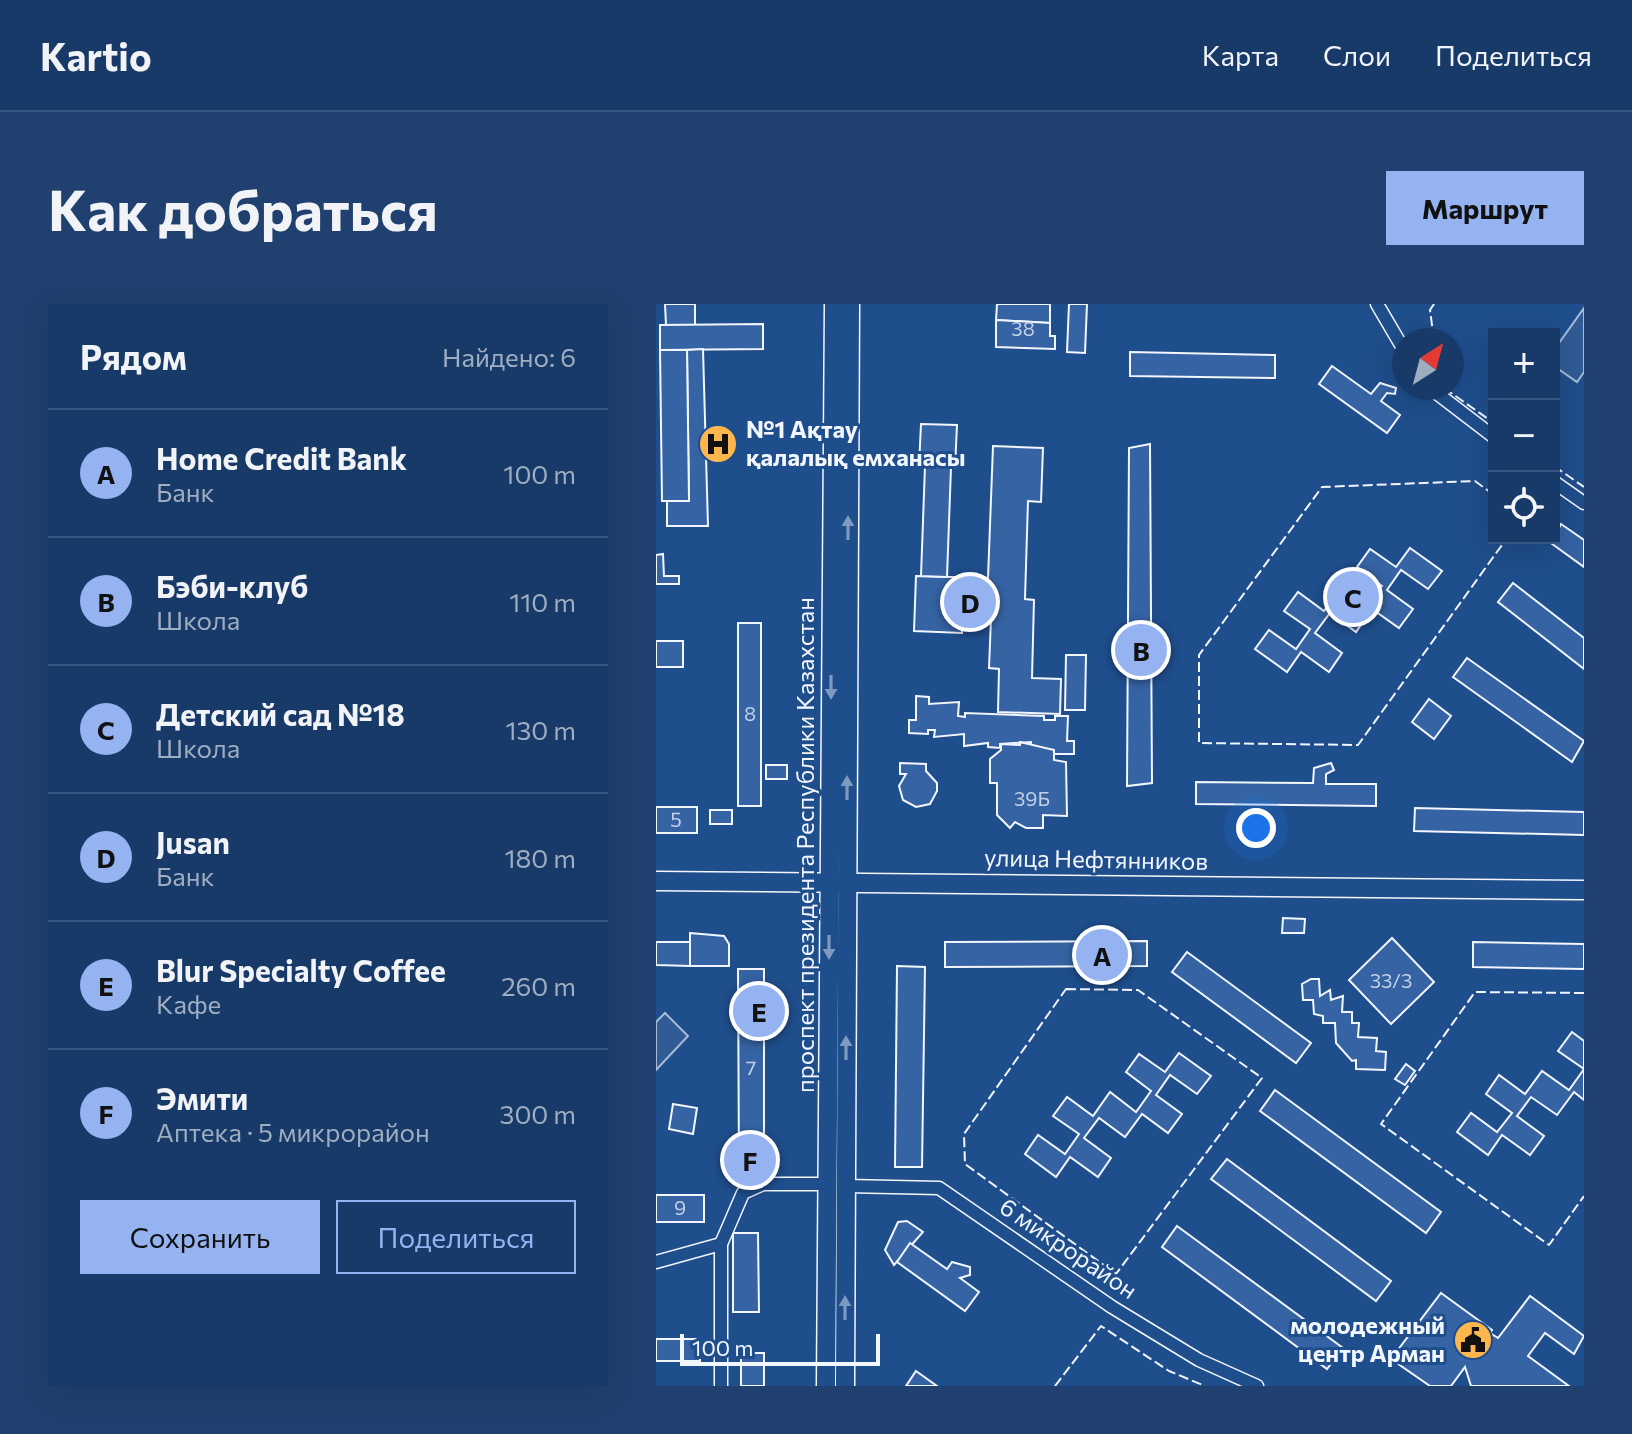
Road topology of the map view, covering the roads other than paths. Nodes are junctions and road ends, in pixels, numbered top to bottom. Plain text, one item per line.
1 (834, 304) edge
2 (850, 304) edge
3 (1377, 304) edge
4 (1392, 330) edge
5 (841, 395) junction
6 (1446, 400) edge
7 (1488, 432) edge
8 (1560, 486) edge
9 (1584, 503) edge
10 (656, 881) edge
11 (838, 881) junction
12 (1584, 890) edge
13 (837, 1185) junction
14 (721, 1244) junction
15 (656, 1262) edge
16 (721, 1386) edge
17 (826, 1386) edge
18 (845, 1386) edge
19 (1257, 1386) edge

1 - 5 main road, проспект президента Республики Казахстан
2 - 5 main road, проспект президента Республики Казахстан
3 - 4 street
5 - 11 main road, проспект президента Республики Казахстан
6 - 7 street
8 - 9 street
10 - 11 main road, улица Нефтянников
11 - 12 main road, улица Нефтянников
11 - 13 main road, проспект президента Республики Казахстан
13 - 14 street, 6 микрорайон
13 - 17 main road, проспект президента Республики Казахстан
18 -> 13 main road, проспект президента Республики Казахстан
13 - 19 street, 6 микрорайон
14 - 15 street
14 - 16 street

